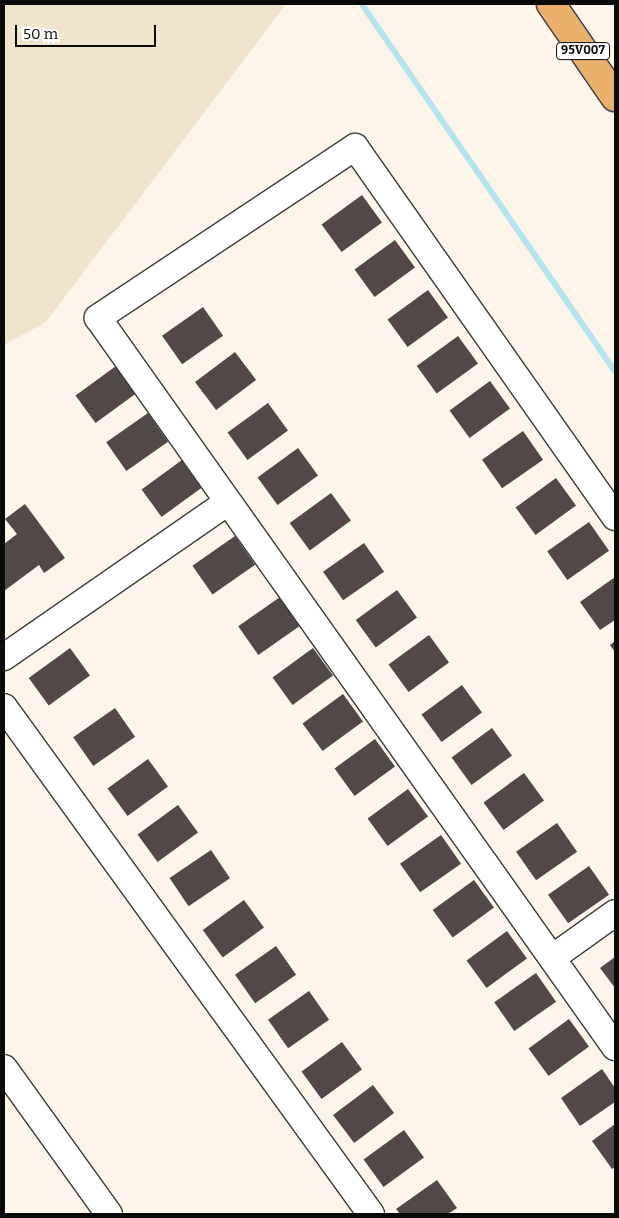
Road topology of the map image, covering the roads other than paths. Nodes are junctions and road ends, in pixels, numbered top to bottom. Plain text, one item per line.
1 (551, 4) edge
2 (615, 97) edge
3 (228, 502) junction
4 (615, 517) edge
5 (4, 657) edge
6 (4, 707) edge
7 (615, 913) edge
8 (552, 958) junction
9 (615, 1047) edge
10 (4, 1068) edge
11 (109, 1214) edge
12 (371, 1214) edge

1 - 2 main road, 95V007
3 - 4 street
3 - 5 street
3 - 8 street
6 - 12 street
7 - 8 street
8 - 9 street
10 - 11 street

